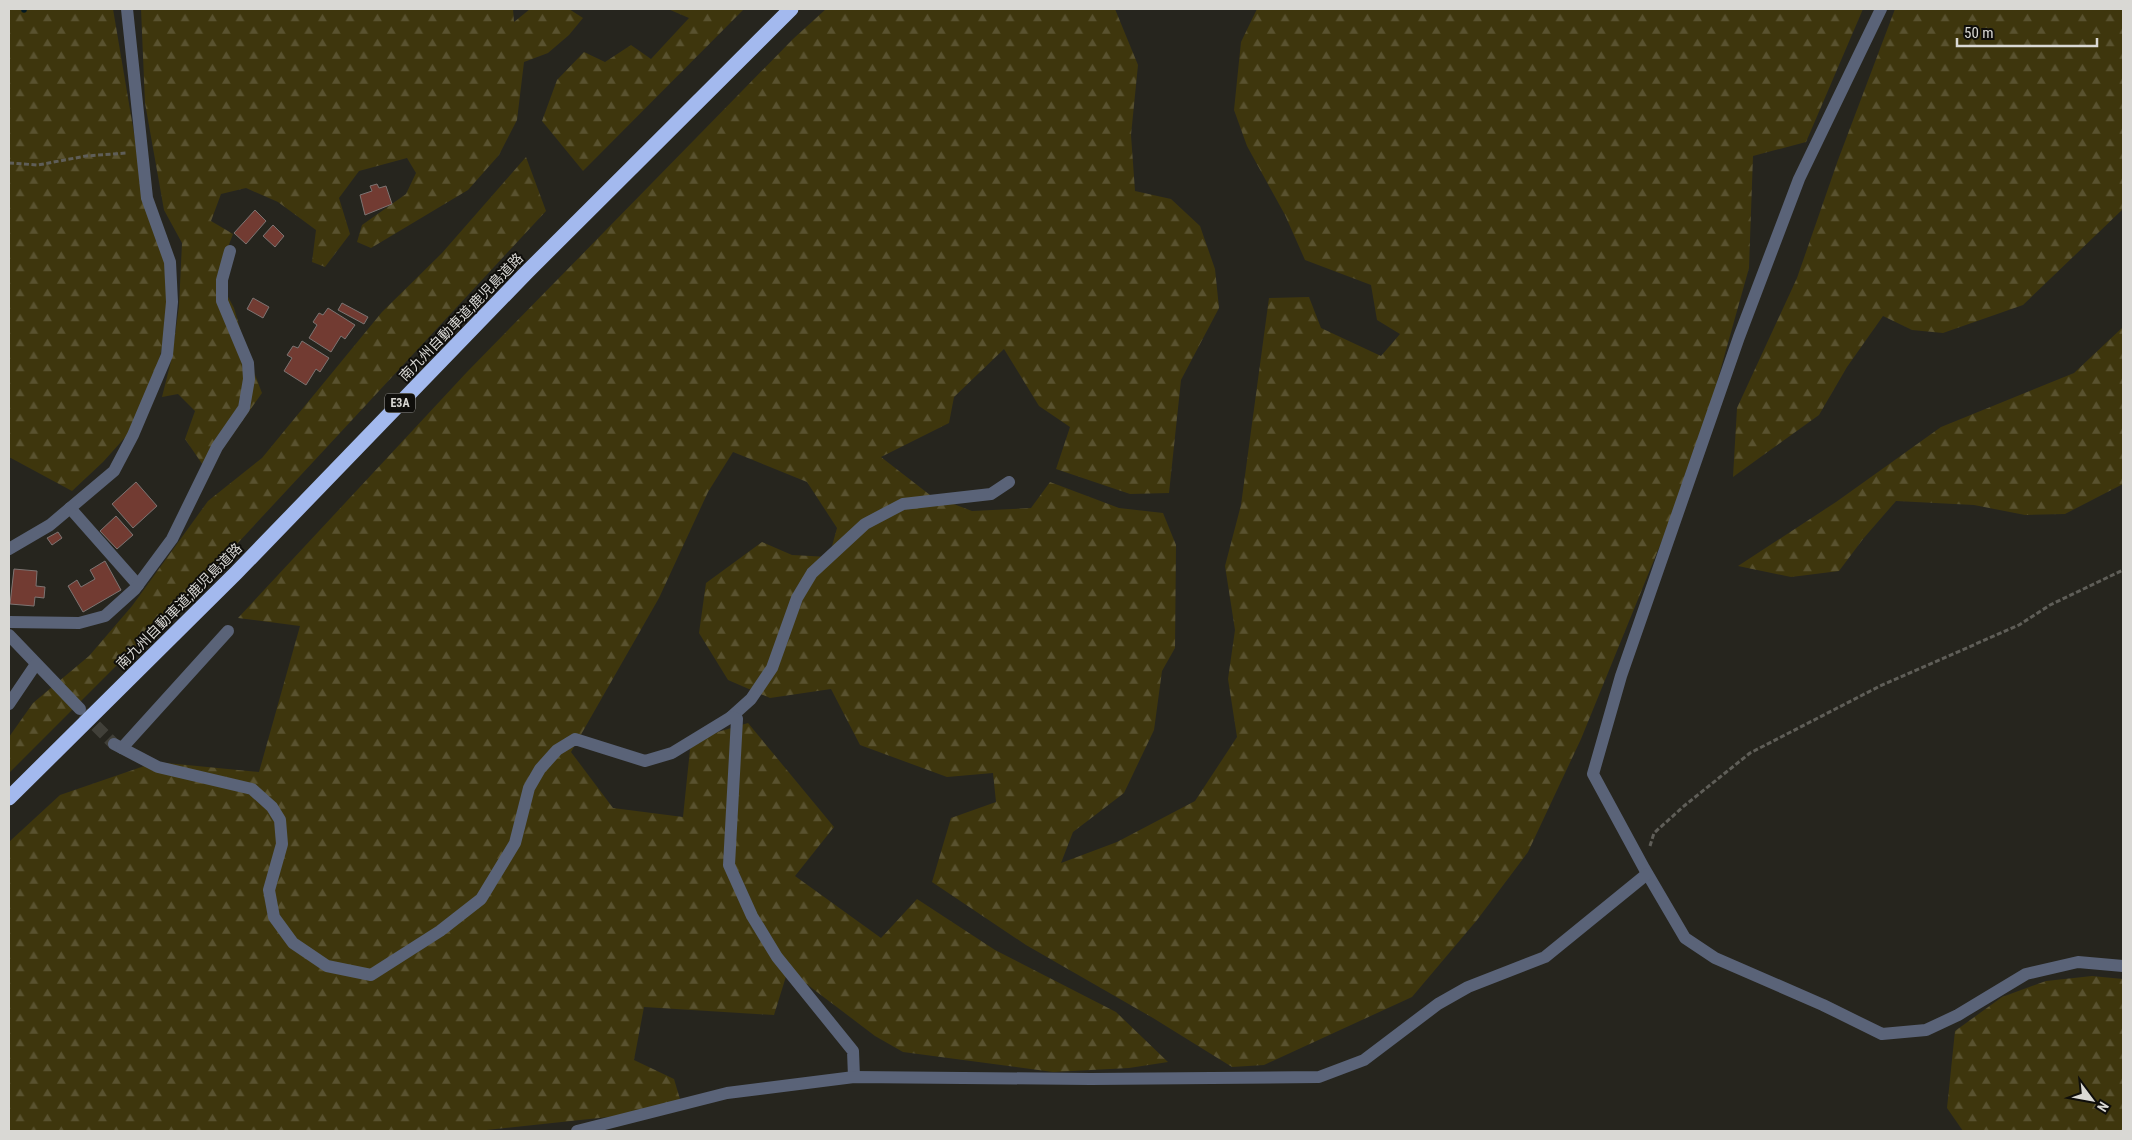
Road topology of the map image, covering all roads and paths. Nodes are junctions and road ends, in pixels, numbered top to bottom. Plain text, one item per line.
1 (127, 9) edge
2 (790, 9) edge
3 (1881, 9) edge
4 (143, 152) junction
5 (9, 163) edge
6 (230, 250) dead end
7 (1009, 482) dead end
8 (70, 508) junction
9 (9, 549) edge
10 (2123, 570) edge
11 (138, 586) junction
12 (9, 622) edge
13 (228, 630) dead end
14 (9, 635) edge
15 (36, 664) junction
16 (9, 704) edge
17 (80, 709) tunnel mouth
18 (731, 717) junction
19 (9, 798) edge
20 (1645, 871) junction
21 (2123, 966) edge
22 (854, 1077) junction
23 (577, 1131) edge

1 - 4 street
2 - 19 highway, 南九州自動車道;鹿児島道路 / E3A
3 - 20 street
4 - 5 path
4 - 8 street
6 - 11 street
7 - 18 street
8 - 9 street
8 - 11 street
10 - 20 path
11 - 12 street
13 - 18 street
14 - 15 street
15 - 16 street
15 - 17 street
18 - 22 street
20 - 21 street
20 - 22 street
22 - 23 street

